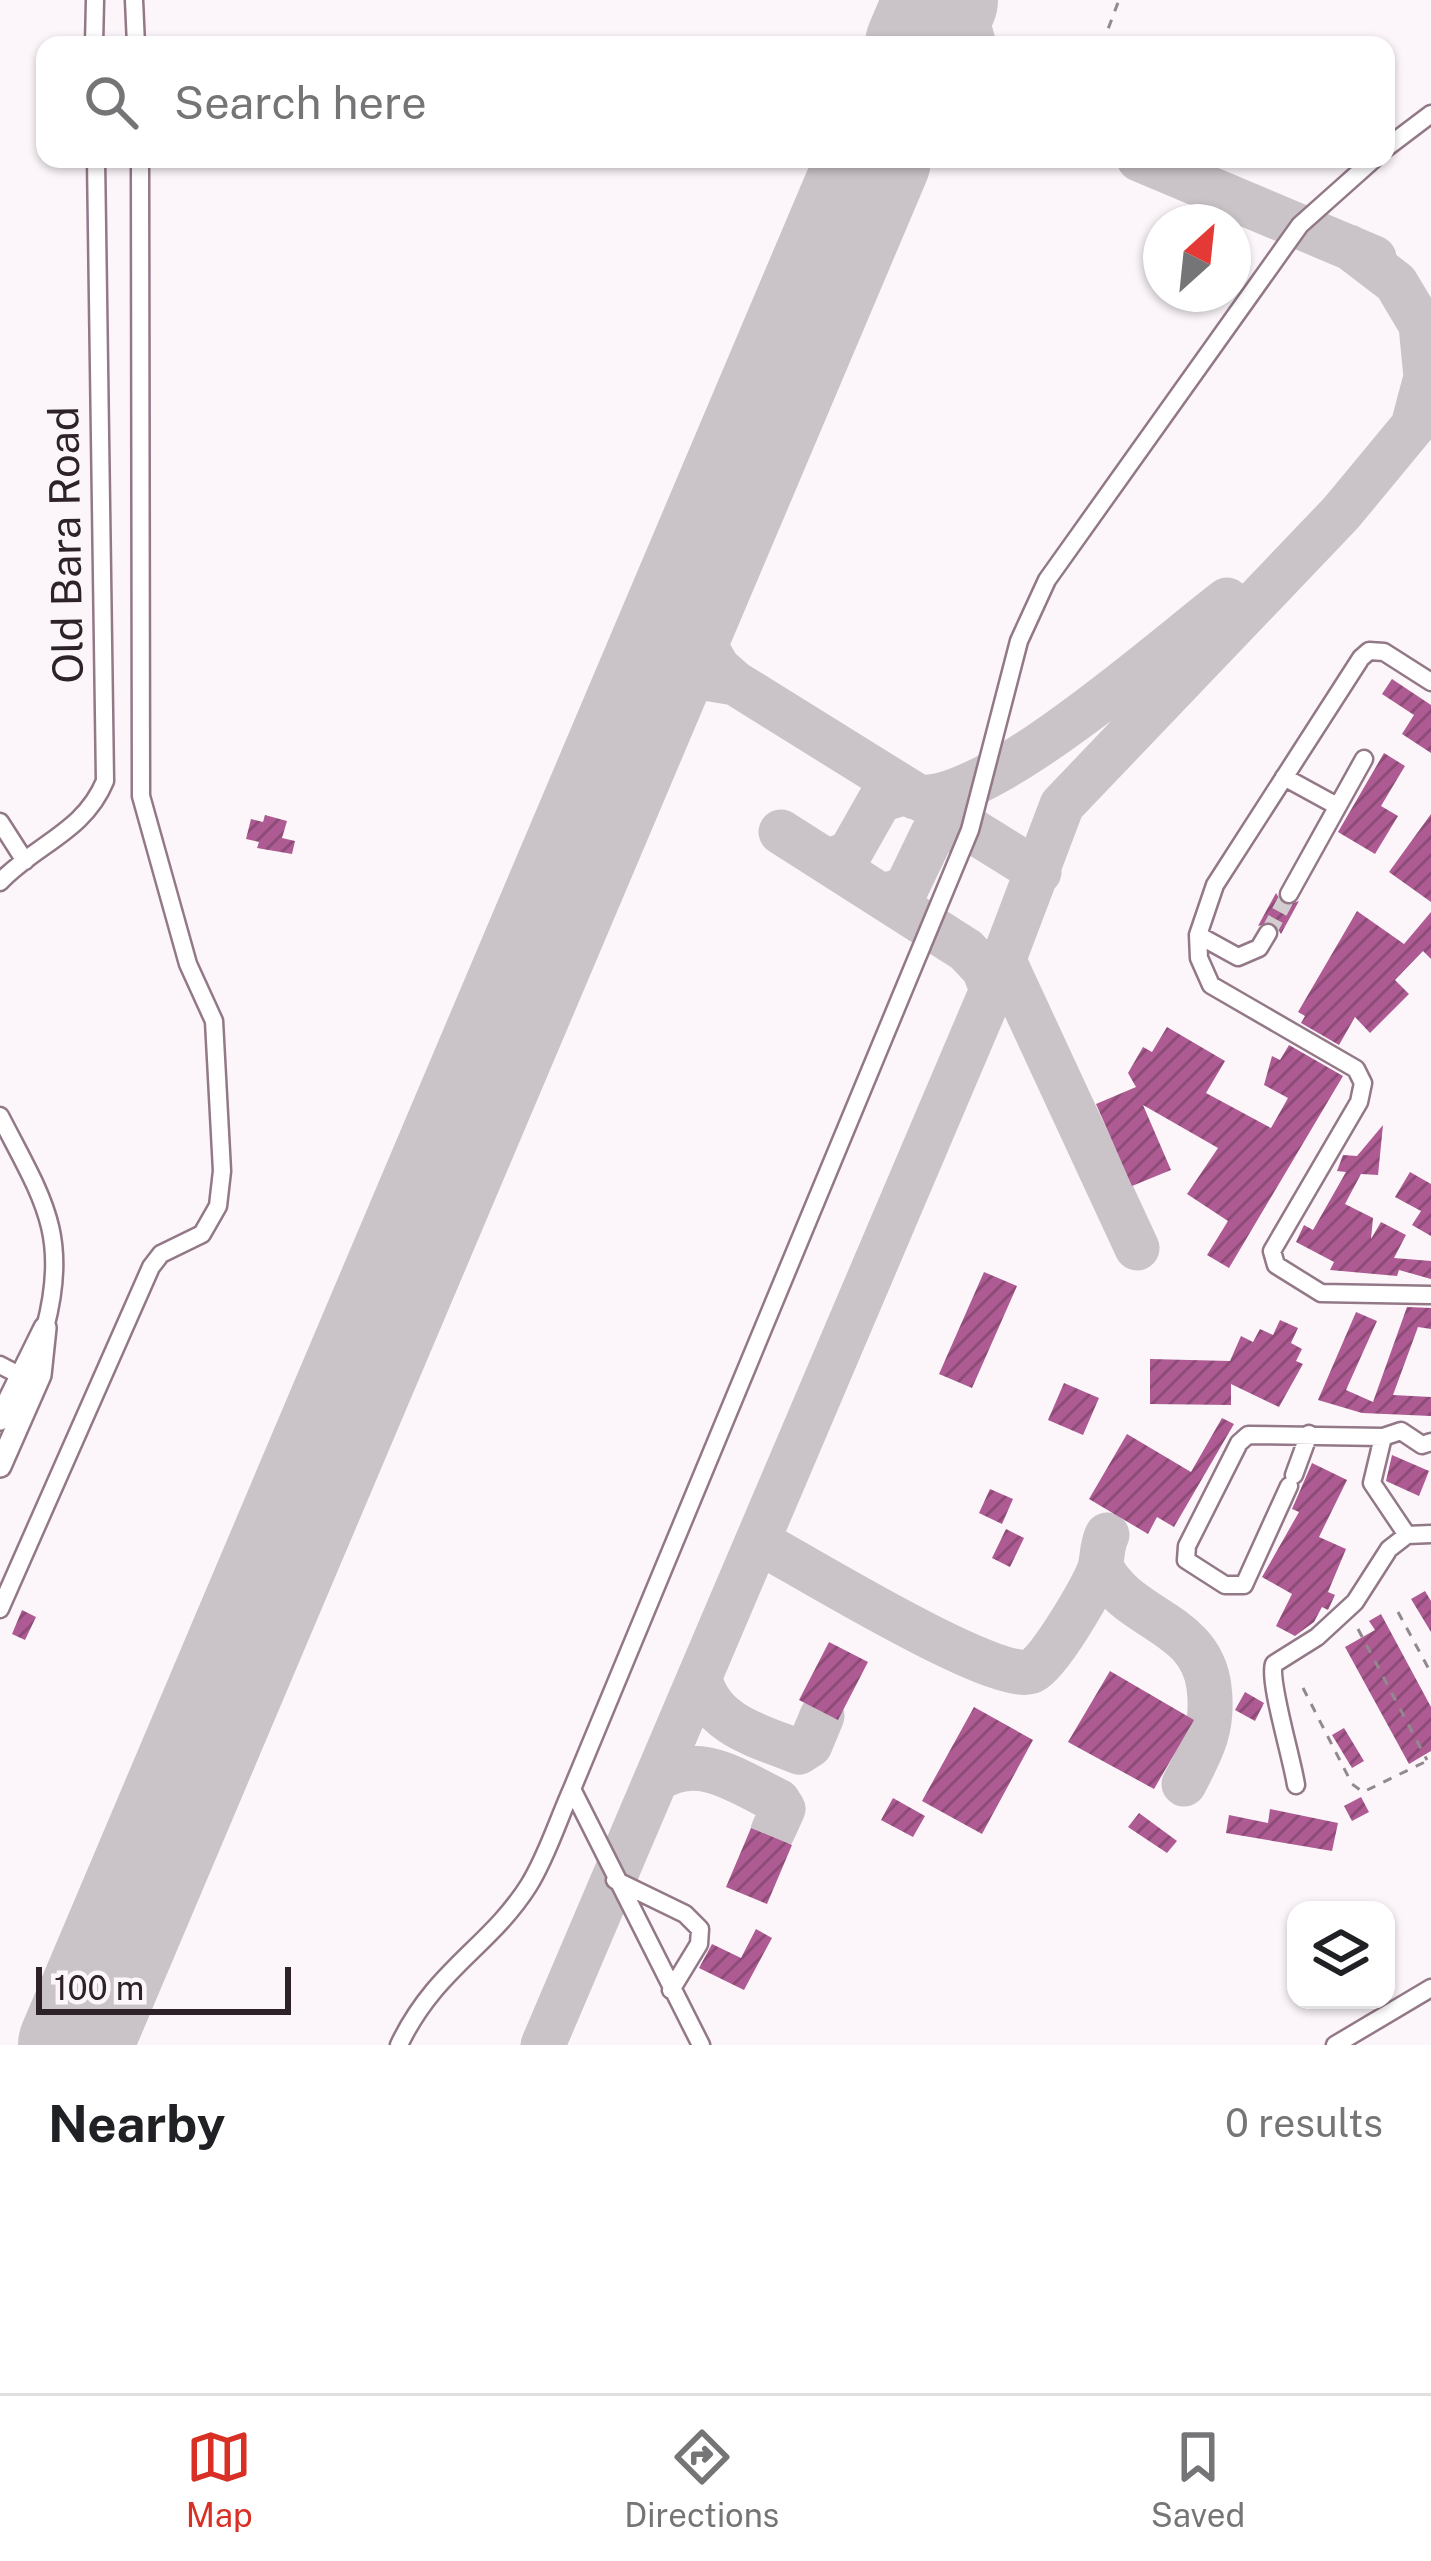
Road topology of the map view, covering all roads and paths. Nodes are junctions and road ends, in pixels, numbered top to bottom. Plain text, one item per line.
1 (94, 0) edge
2 (134, 0) edge
3 (1119, 0) edge
4 (94, 36) edge
5 (136, 36) edge
6 (1105, 36) edge
7 (1431, 114) edge
8 (1395, 141) edge
9 (96, 168) edge
10 (140, 168) edge
11 (1364, 168) edge
12 (1431, 682) edge
13 (1364, 759) dead end
14 (1284, 776) junction
15 (1337, 806) junction
16 (0, 822) edge
17 (25, 861) junction
18 (0, 882) edge
19 (1289, 894) tunnel mouth
20 (1268, 933) tunnel mouth
21 (1198, 935) junction
22 (0, 1116) edge
23 (1431, 1295) edge
24 (45, 1328) junction
25 (9, 1370) edge
26 (0, 1419) edge
27 (1309, 1434) junction
28 (1383, 1437) junction
29 (1431, 1442) edge
30 (0, 1466) edge
31 (1431, 1534) edge
32 (1407, 1535) junction
33 (0, 1610) edge
34 (1398, 1612) dead end
35 (1358, 1629) dead end
36 (1429, 1664) edge
37 (1431, 1673) edge
38 (1303, 1688) dead end
39 (1429, 1760) edge
40 (1296, 1785) dead end
41 (572, 1790) junction
42 (614, 1880) junction
43 (1431, 1988) edge
44 (671, 1990) junction
45 (399, 2045) edge
46 (701, 2045) edge
47 (1335, 2045) edge

1 - 4 street
2 - 5 street
3 - 6 path
7 - 8 street
9 - 17 street, Old Bara Road
10 - 33 street
11 - 41 street
12 - 14 street
13 - 15 street
14 - 15 street
14 - 21 street
15 - 19 street
16 - 17 street
17 - 18 street, Old Bara Road
20 - 21 street
21 - 23 street
22 - 24 street
24 - 25 main road
24 - 30 main road
25 - 26 main road
27 - 27 street
27 - 28 street
28 - 29 street
28 - 32 street
31 - 32 street
32 - 40 street
34 - 36 path
35 - 39 path
36 - 37 path
38 - 39 path
41 - 42 street
41 - 45 street
42 - 44 street
42 - 44 street
43 - 47 street
44 - 46 street

